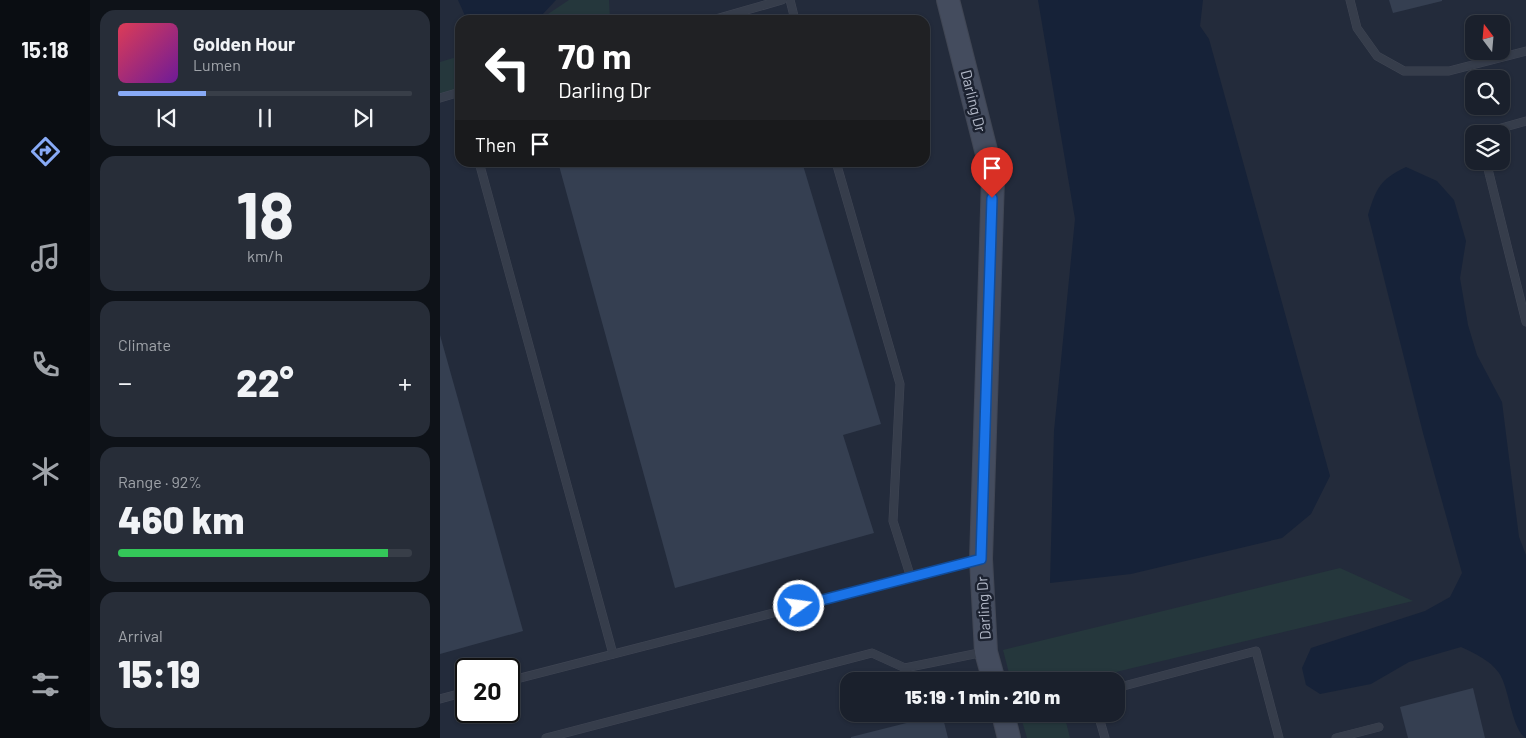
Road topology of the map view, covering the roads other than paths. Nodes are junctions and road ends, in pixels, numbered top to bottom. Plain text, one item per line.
1 (782, 0) edge
2 (790, 0) edge
3 (948, 0) edge
4 (1350, 0) edge
5 (730, 15) edge
6 (794, 15) edge
7 (1526, 51) edge
8 (455, 94) edge
9 (440, 98) edge
10 (1526, 121) edge
11 (1510, 126) edge
12 (480, 167) edge
13 (837, 167) edge
14 (1488, 170) edge
15 (1526, 322) edge
16 (981, 559) junction
17 (911, 578) junction
18 (986, 652) junction
19 (613, 654) junction
20 (992, 672) edge
21 (520, 678) edge
22 (1125, 686) edge
23 (455, 695) edge
24 (440, 699) edge
25 (1005, 722) edge
26 (1100, 722) edge
27 (1379, 726) dead end
28 (546, 738) edge
29 (1010, 738) edge
30 (1105, 738) edge
31 (1279, 738) edge
32 (1336, 738) edge

1 - 5 lane
2 - 6 lane
3 - 16 street, Darling Dr
4 - 7 lane
8 - 9 lane
10 - 11 lane
12 - 19 lane
13 - 17 lane
14 - 15 lane
16 - 17 lane
16 - 18 street, Darling Dr
17 - 19 lane
18 - 20 street, Darling Dr
18 - 28 lane
19 - 21 lane
22 - 31 lane
23 - 24 lane
25 - 29 street
26 - 30 lane
27 - 32 lane

